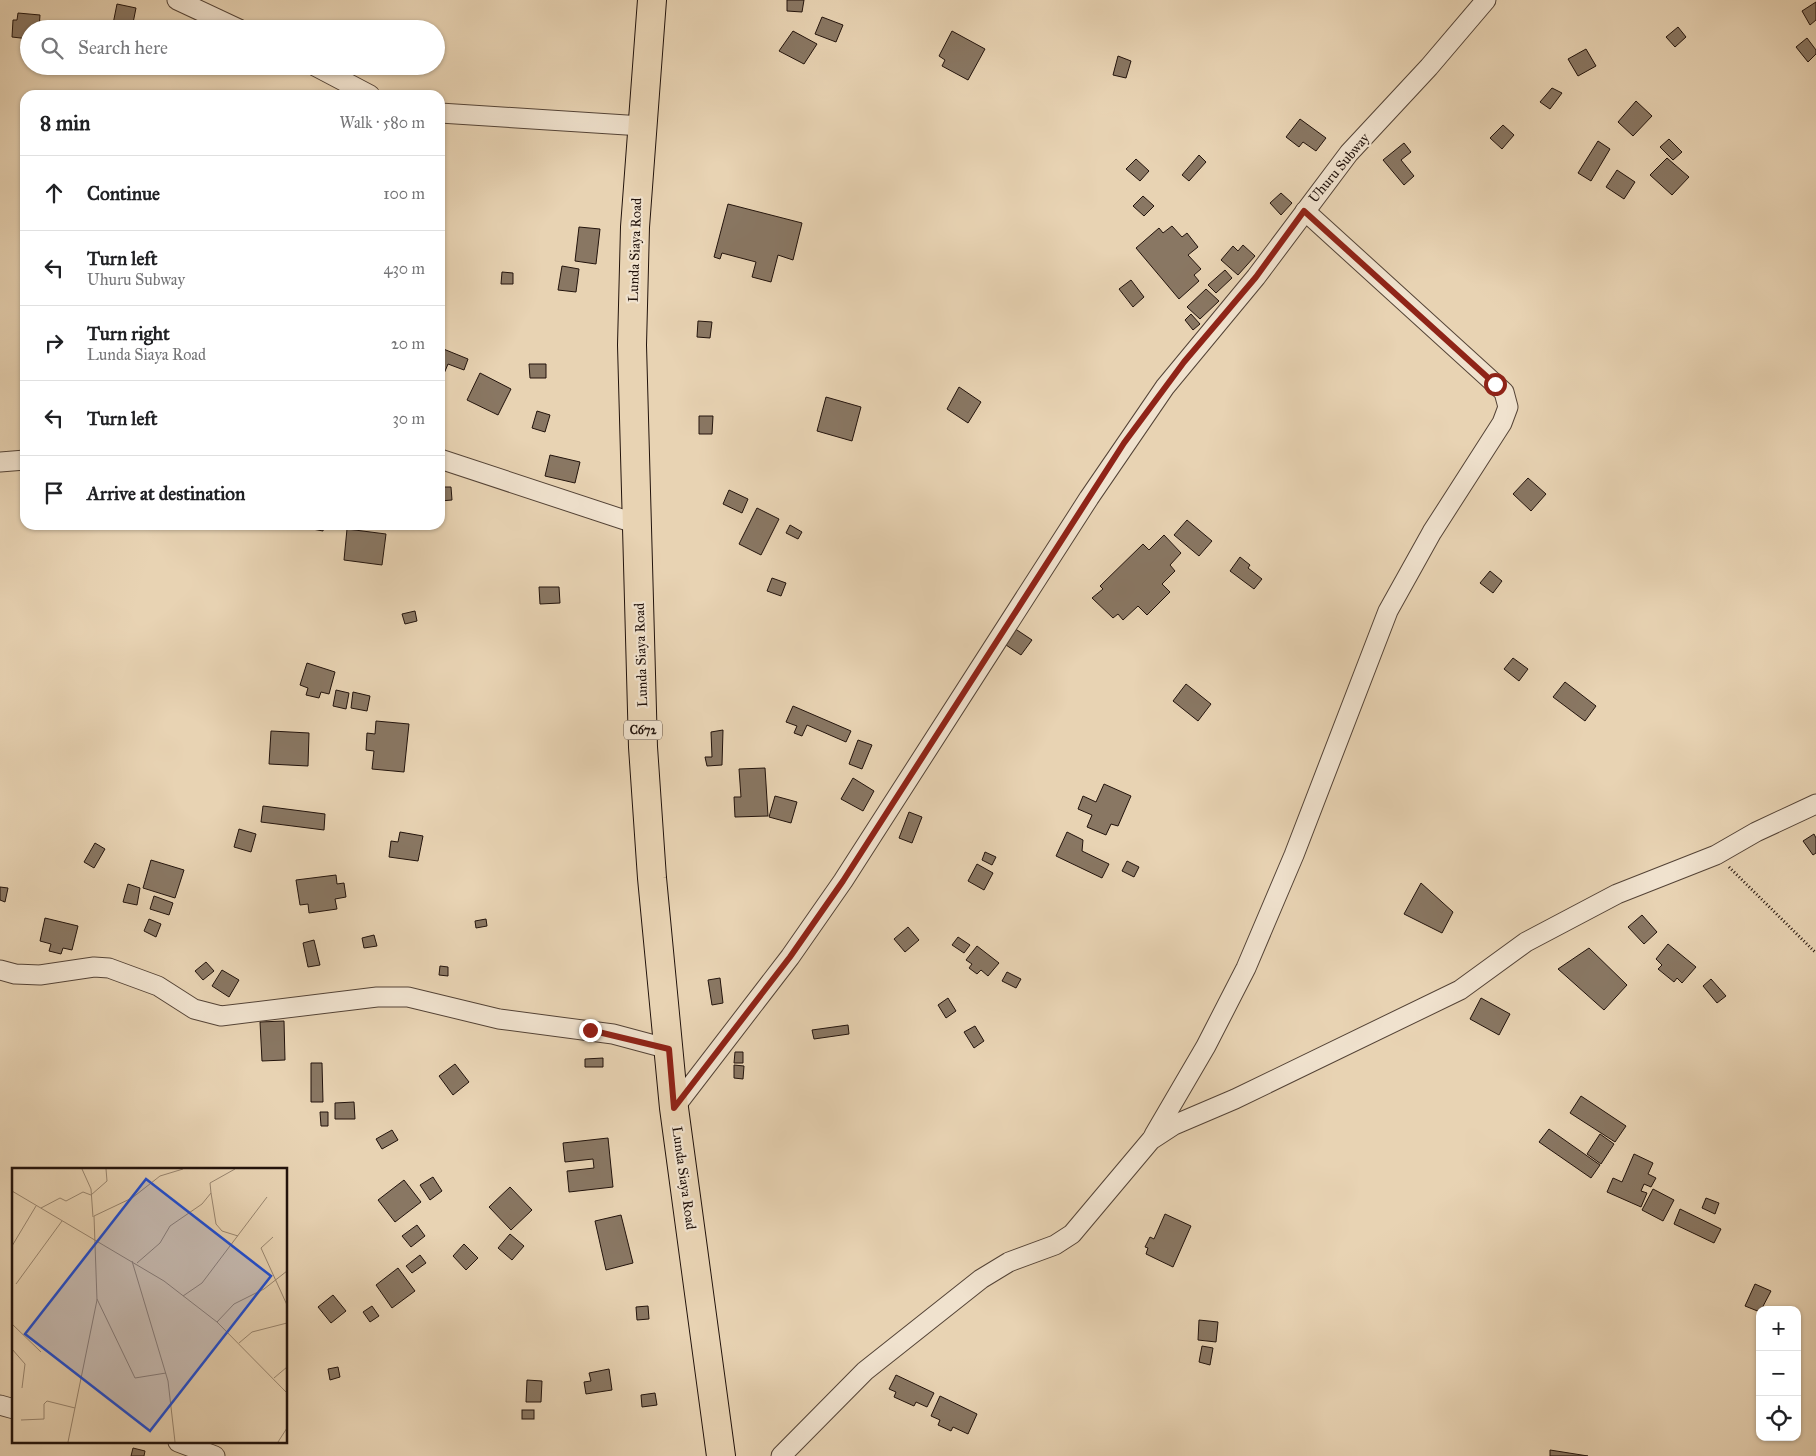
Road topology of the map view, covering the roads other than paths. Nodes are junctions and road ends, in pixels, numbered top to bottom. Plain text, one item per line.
1 (177, 0) edge
2 (652, 0) edge
3 (1486, 0) edge
4 (220, 20) edge
5 (332, 75) edge
6 (361, 90) edge
7 (445, 113) edge
8 (642, 126) junction
9 (1304, 211) junction
10 (20, 460) edge
11 (0, 462) edge
12 (445, 462) edge
13 (637, 524) junction
14 (1816, 804) edge
15 (0, 970) edge
16 (669, 1049) junction
17 (674, 1108) junction
18 (1151, 1140) junction
19 (183, 1444) edge
20 (215, 1456) edge
21 (721, 1456) edge
22 (781, 1456) edge

1 - 4 street
2 - 8 main road, Lunda Siaya Road / C672
3 - 9 street, Uhuru Subway
5 - 6 street
7 - 8 street
8 - 13 main road, Lunda Siaya Road / C672
9 - 17 street, Uhuru Subway
9 - 18 street
10 - 11 street
12 - 13 street
13 - 16 main road, Lunda Siaya Road / C672
14 - 18 street
15 - 16 street
16 - 17 main road, Lunda Siaya Road / C672
17 - 21 main road, Lunda Siaya Road / C672
18 - 22 street
19 - 20 street

